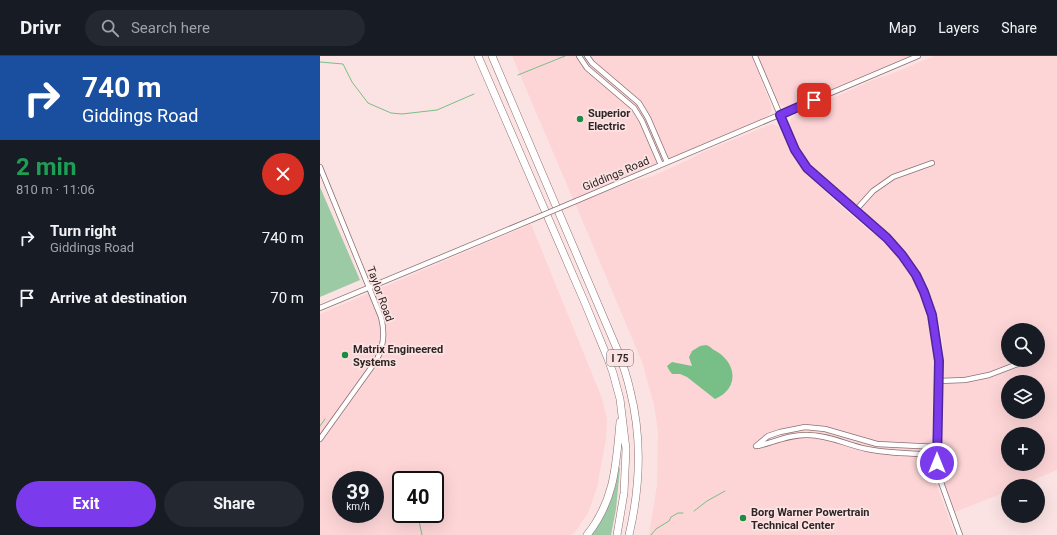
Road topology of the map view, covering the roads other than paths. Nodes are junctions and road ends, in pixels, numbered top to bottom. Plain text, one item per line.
1 (478, 56) edge
2 (492, 56) edge
3 (579, 56) edge
4 (587, 56) edge
5 (755, 56) edge
6 (918, 56) edge
7 (780, 115) junction
8 (667, 162) junction
9 (932, 163) dead end
10 (661, 165) junction
11 (320, 167) edge
12 (855, 211) junction
13 (369, 288) junction
14 (320, 308) edge
15 (1010, 367) edge
16 (939, 381) junction
17 (621, 410) junction
18 (320, 439) edge
19 (938, 447) junction
20 (938, 455) junction
21 (587, 535) edge
22 (617, 535) edge
23 (629, 535) edge
24 (960, 535) edge

1 - 17 highway, I 75
2 - 23 highway, I 75
3 - 10 street
4 - 8 street
5 - 7 street
6 - 7 street, Giddings Road
7 - 8 street, Giddings Road
7 - 12 street
8 - 10 street, Giddings Road
9 - 12 street
10 - 13 street, Giddings Road, bridge
11 - 13 street, Taylor Road
12 - 16 street
13 - 14 street, Giddings Road
13 - 18 street, Taylor Road
15 - 16 street
16 - 19 street
17 - 21 highway
17 - 22 highway, I 75
19 - 20 street
19 - 20 street
20 - 24 street

